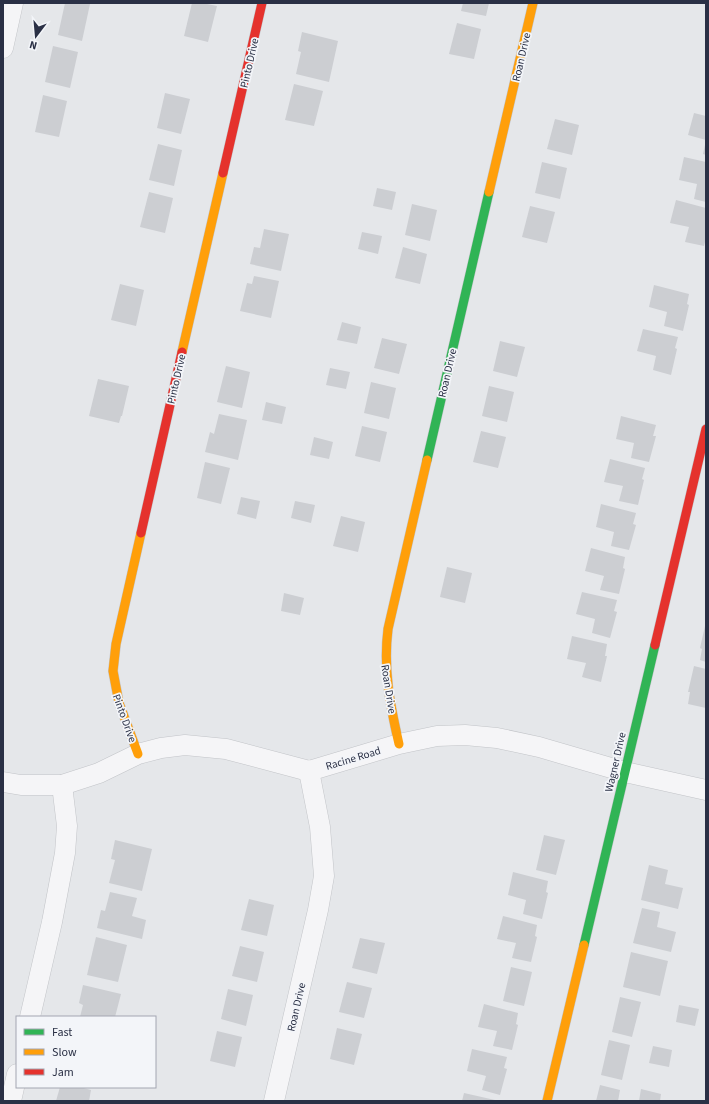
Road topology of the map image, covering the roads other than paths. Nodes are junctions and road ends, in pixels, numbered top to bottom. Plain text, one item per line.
1 (13, 3) edge
2 (262, 3) edge
3 (533, 3) edge
4 (3, 48) edge
5 (706, 429) edge
6 (399, 744) junction
7 (138, 754) junction
8 (308, 771) junction
9 (625, 772) junction
10 (3, 782) edge
11 (62, 785) junction
12 (706, 790) edge
13 (30, 1016) edge
14 (16, 1078) edge
15 (11, 1101) edge
16 (274, 1101) edge
17 (547, 1101) edge

1 - 4 street
2 - 7 street, Pinto Drive
3 - 6 street, Roan Drive
5 - 9 street, Wagner Drive
6 - 8 street, Racine Road
6 - 9 street, Racine Road
7 - 8 street
7 - 11 street
8 - 16 street, Roan Drive
9 - 12 street, Racine Road
9 - 17 street, Wagner Drive
10 - 11 street
11 - 13 street
14 - 15 street

